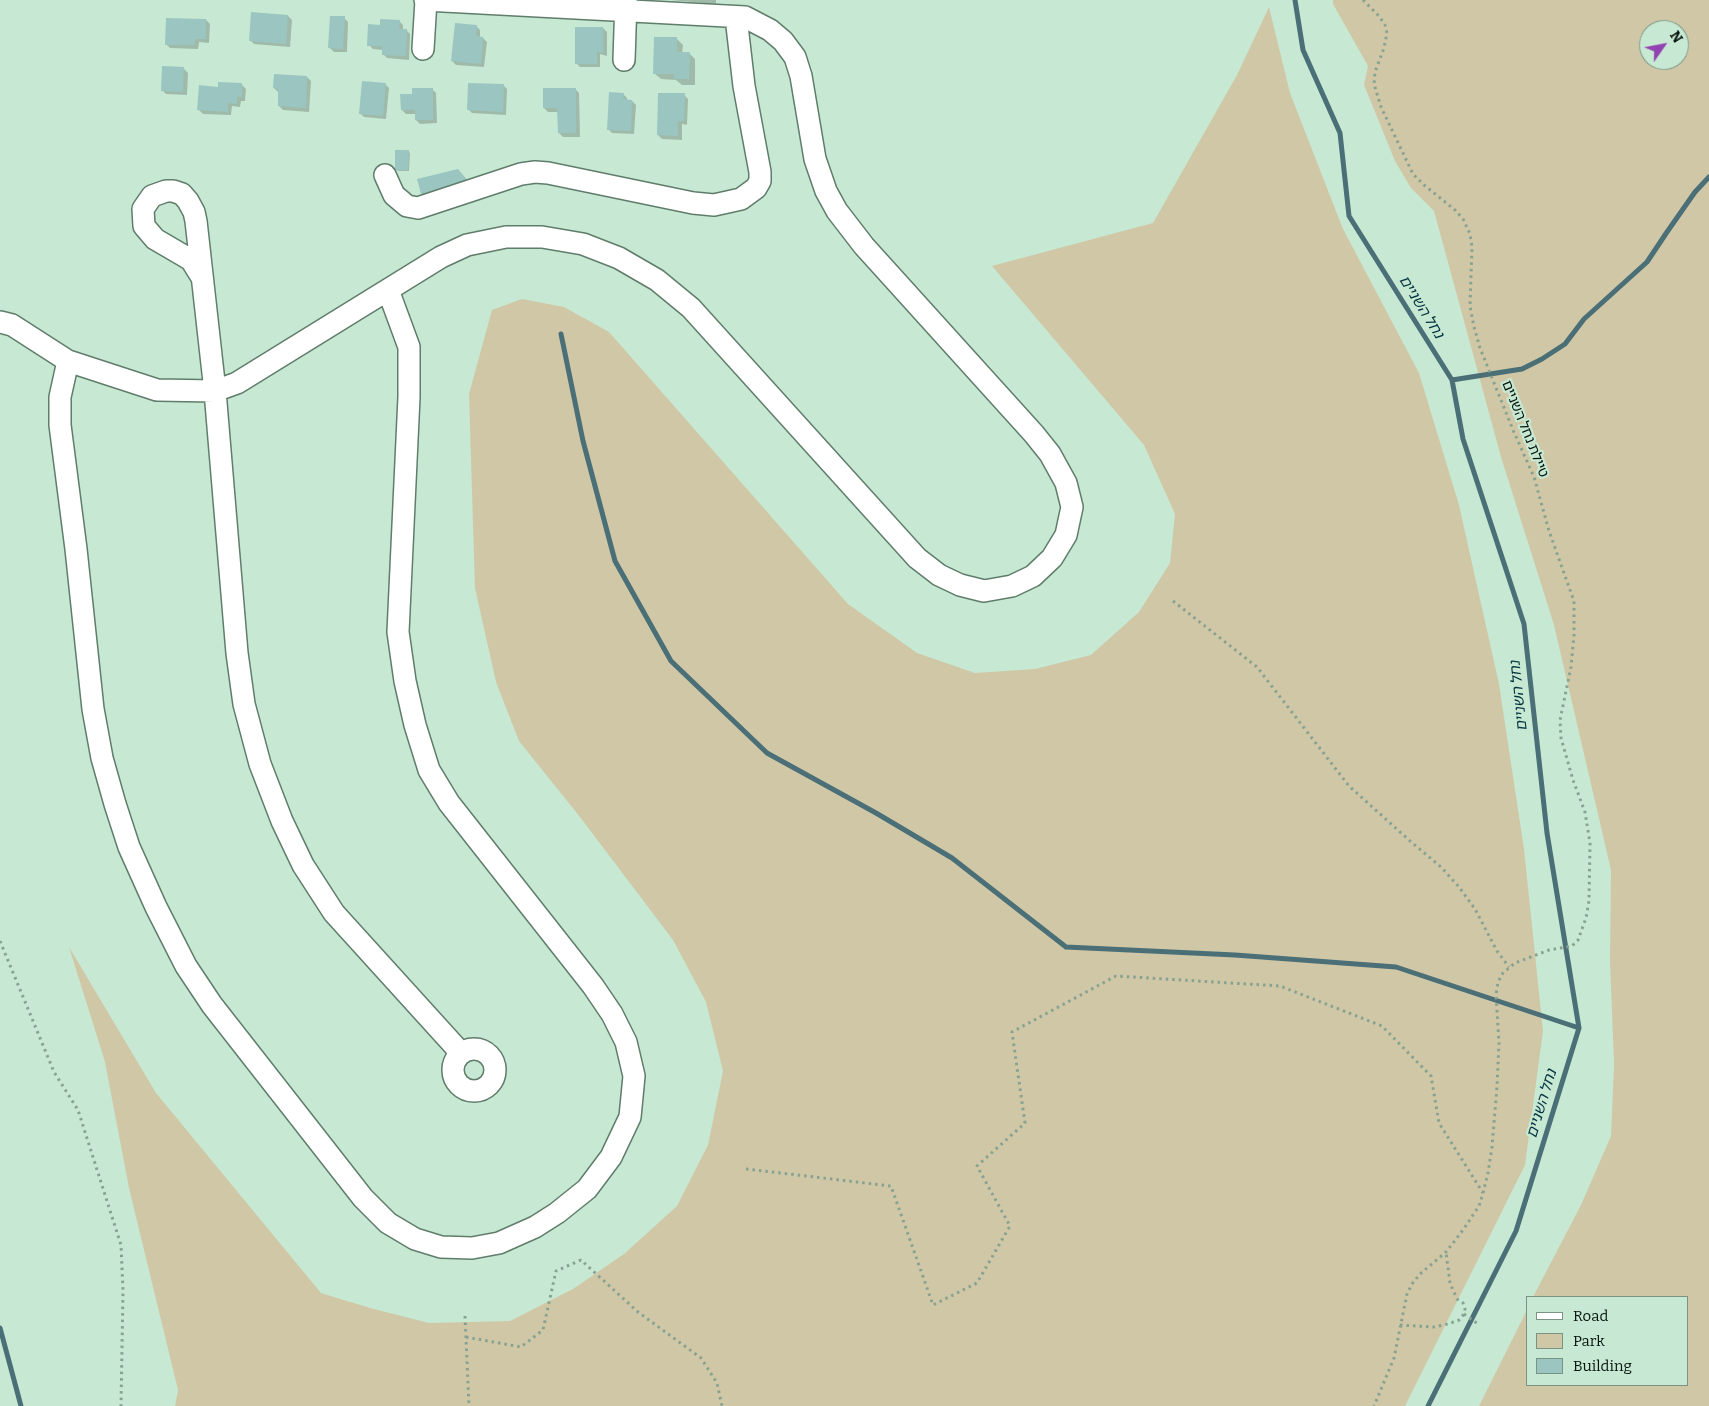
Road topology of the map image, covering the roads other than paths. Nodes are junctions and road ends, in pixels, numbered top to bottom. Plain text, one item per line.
1 (426, 0) edge
2 (626, 5) edge
3 (744, 12) edge
4 (423, 49) dead end
5 (624, 60) dead end
6 (385, 175) dead end
7 (201, 276) dead end
8 (388, 290) junction
9 (0, 322) edge
10 (68, 361) junction
11 (215, 391) junction
12 (461, 1053) dead end

1 - 2 street
1 - 4 street
2 - 3 street
2 - 5 street
3 - 6 street
3 - 8 street
7 - 11 street
8 - 10 street
8 - 11 street
9 - 10 street
10 - 11 street
11 - 12 street

